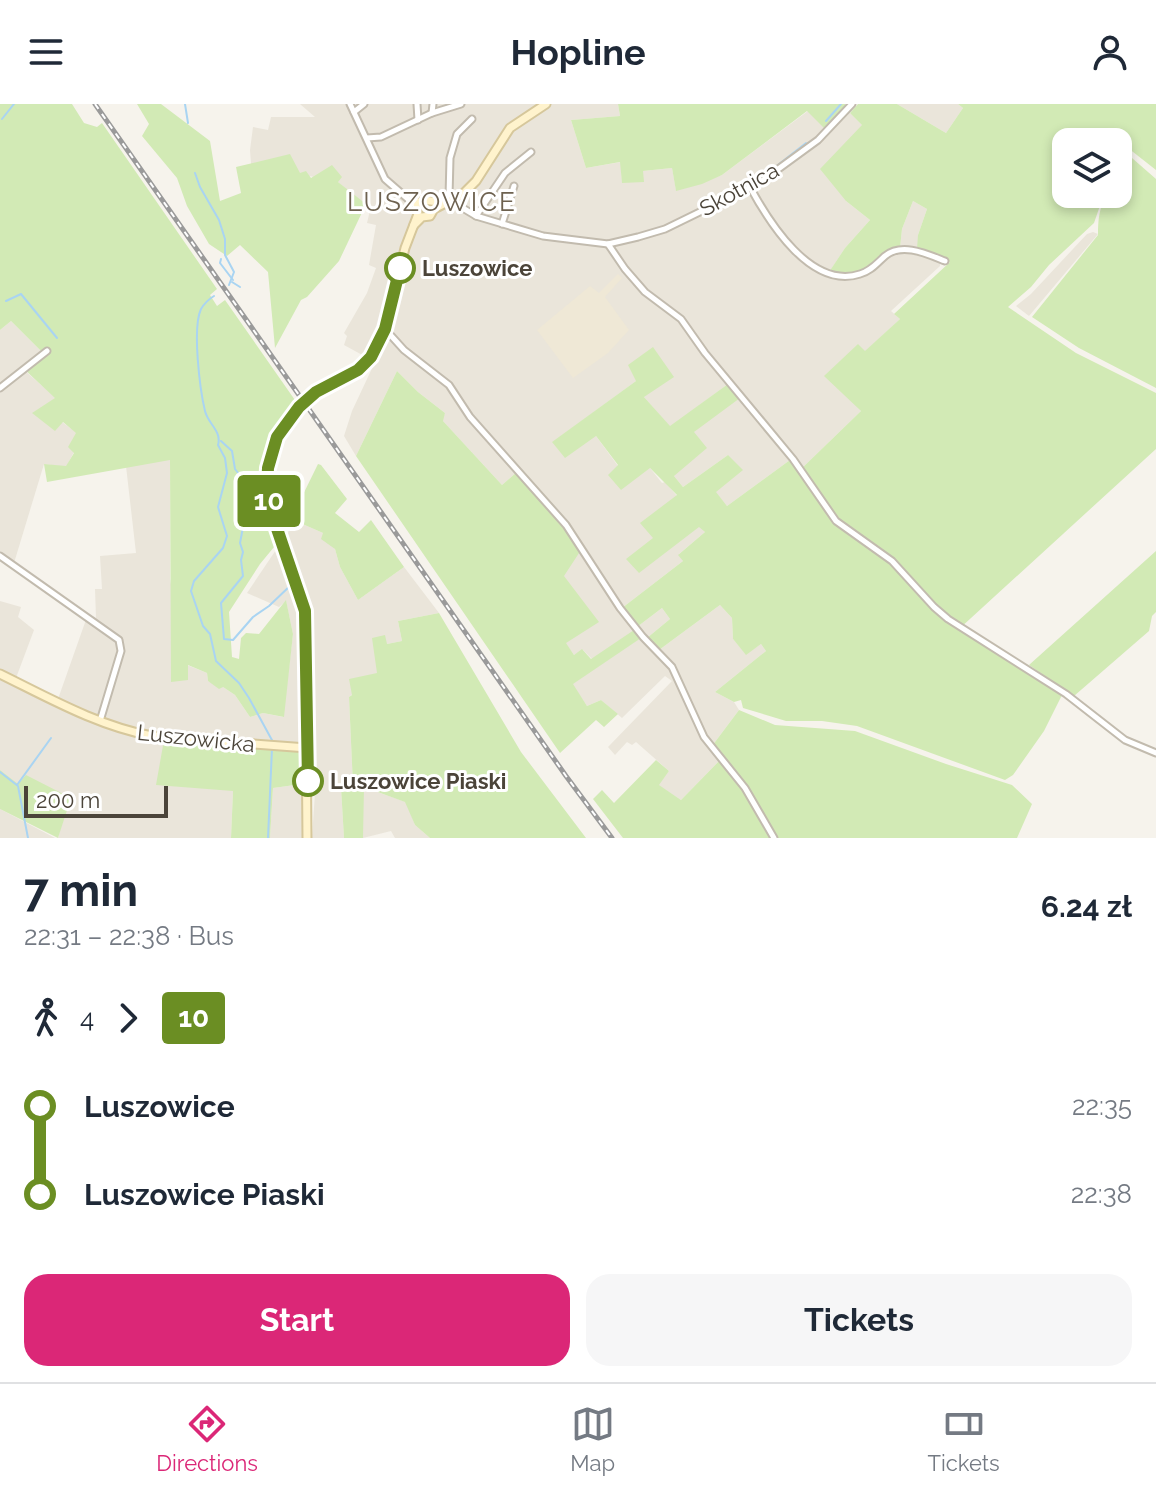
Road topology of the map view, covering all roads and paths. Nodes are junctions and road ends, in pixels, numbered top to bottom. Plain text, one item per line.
1 (350, 104) edge
2 (364, 104) edge
3 (417, 104) edge
4 (433, 104) edge
5 (461, 104) edge
6 (546, 104) edge
7 (852, 104) edge
8 (354, 112) junction
9 (432, 113) junction
10 (472, 119) dead end
11 (418, 120) junction
12 (366, 138) junction
13 (531, 152) dead end
14 (514, 186) dead end
15 (750, 187) junction
16 (448, 202) junction
17 (433, 206) junction
18 (419, 210) junction
19 (476, 216) junction
20 (502, 224) junction
21 (608, 244) junction
22 (945, 261) dead end
23 (385, 329) junction
24 (47, 351) dead end
25 (0, 388) edge
26 (0, 556) edge
27 (0, 674) edge
28 (100, 722) junction
29 (307, 748) junction
30 (1156, 753) edge
31 (307, 838) edge
32 (774, 838) edge

1 - 8 street
2 - 8 street
3 - 11 street
4 - 9 street
5 - 9 street
6 - 16 street
7 - 15 street, Skotnica
8 - 12 street
9 - 11 street
10 - 16 street
11 - 12 street
12 - 18 street
13 - 19 street
14 - 20 street
15 - 21 street, Skotnica
15 - 22 street
16 - 17 street
16 - 19 street
17 - 18 street
17 - 18 street
18 - 23 street
19 - 20 street
20 - 21 street
21 - 30 street
23 - 29 street
23 - 32 street
24 - 25 street
26 - 28 street
27 - 28 street, Luszowicka
28 - 29 street, Luszowicka
29 - 31 street

